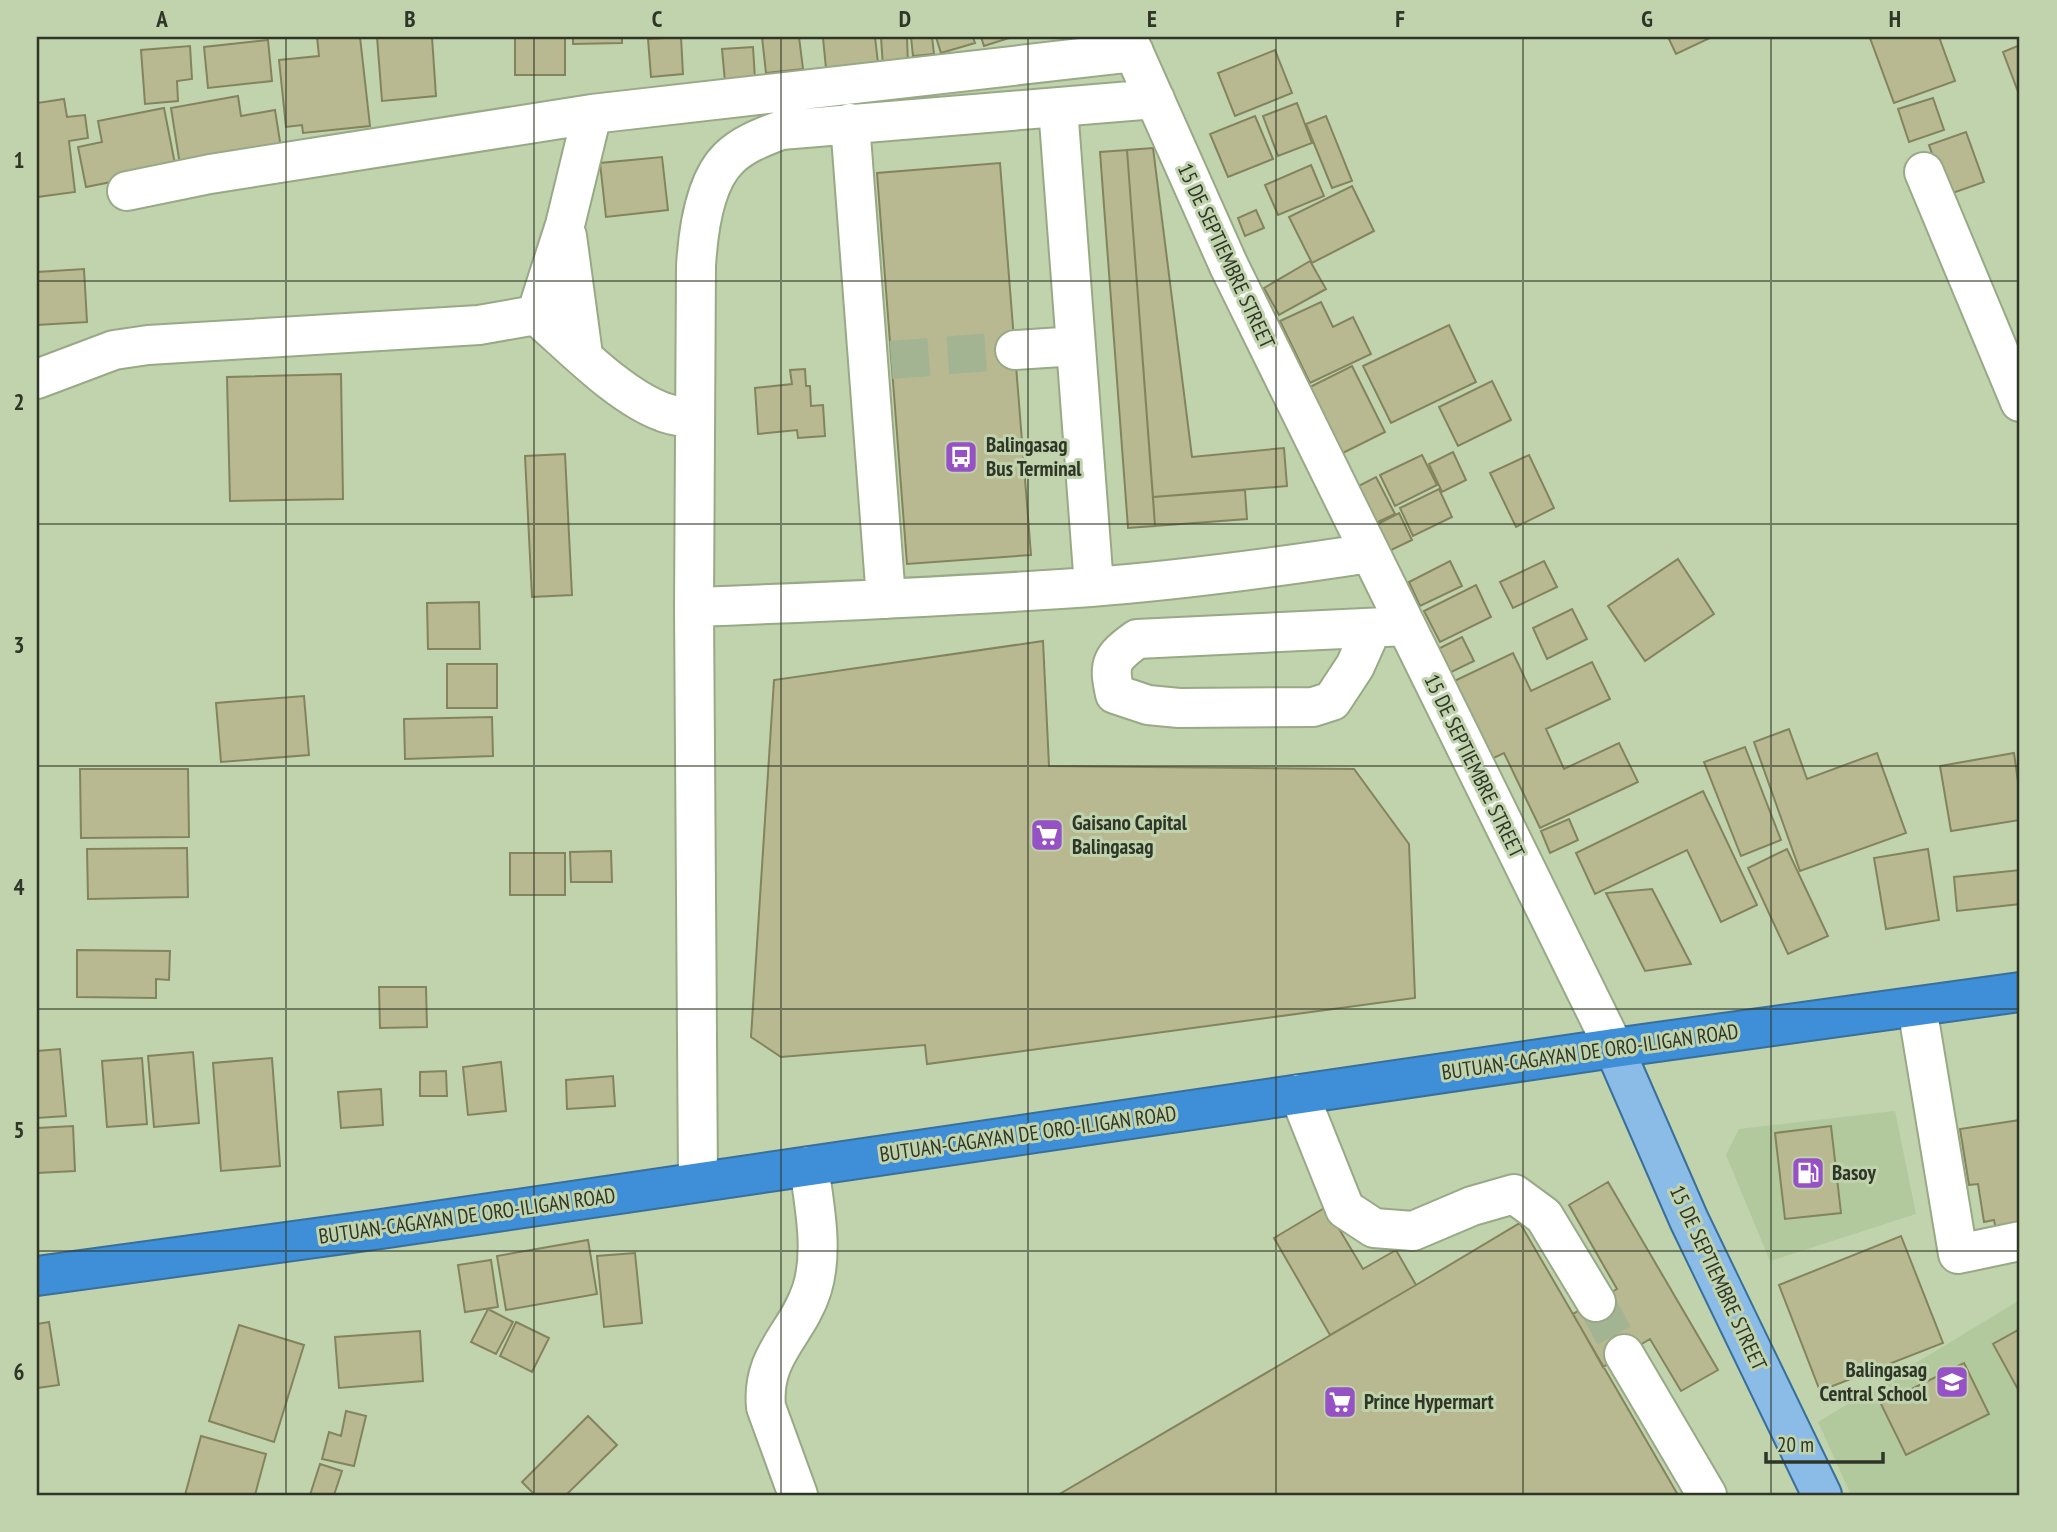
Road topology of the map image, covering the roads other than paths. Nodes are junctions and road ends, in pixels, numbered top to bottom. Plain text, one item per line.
1 (1131, 44) edge
2 (1155, 99) junction
3 (1058, 107) junction
4 (592, 114) junction
5 (850, 123) junction
6 (1924, 172) dead end
7 (127, 191) dead end
8 (565, 225) junction
9 (536, 315) junction
10 (1076, 346) junction
11 (1015, 350) tunnel mouth
12 (583, 355) junction
13 (37, 379) edge
14 (2020, 402) edge
15 (695, 419) junction
16 (1370, 554) junction
17 (1094, 586) junction
18 (886, 599) junction
19 (694, 607) junction
20 (1389, 627) junction
21 (2020, 992) edge
22 (1917, 1007) junction
23 (1614, 1048) junction
24 (1299, 1094) junction
25 (808, 1166) junction
26 (698, 1182) junction
27 (2020, 1241) edge
28 (37, 1276) edge
29 (1596, 1301) tunnel mouth
30 (1624, 1354) tunnel mouth
31 (798, 1495) edge
32 (1707, 1495) edge
33 (1822, 1495) edge

1 - 2 street, 15 DE SEPTIEMBRE STREET
1 - 4 street
2 - 3 street
2 - 16 street, 15 DE SEPTIEMBRE STREET
3 - 5 street
3 - 10 street
4 - 7 street
4 - 8 street
5 - 15 street
5 - 18 street
6 - 14 street
8 - 9 street
8 - 12 street
9 - 12 street
9 - 13 street
10 - 11 street
10 - 17 street
12 - 15 street
15 - 19 street
16 - 17 street
16 - 20 street, 15 DE SEPTIEMBRE STREET
17 - 18 street
18 - 19 street
19 - 26 street
20 - 20 street
20 - 23 street, 15 DE SEPTIEMBRE STREET
21 - 22 highway, BUTUAN-CAGAYAN DE ORO-ILIGAN ROAD
22 - 23 highway, BUTUAN-CAGAYAN DE ORO-ILIGAN ROAD
22 - 27 street
23 - 24 highway, BUTUAN-CAGAYAN DE ORO-ILIGAN ROAD
23 - 33 main road, 15 DE SEPTIEMBRE STREET
24 - 25 highway, BUTUAN-CAGAYAN DE ORO-ILIGAN ROAD
24 - 29 street
25 - 26 highway, BUTUAN-CAGAYAN DE ORO-ILIGAN ROAD
25 - 31 street
26 - 28 highway, BUTUAN-CAGAYAN DE ORO-ILIGAN ROAD
30 - 32 street

